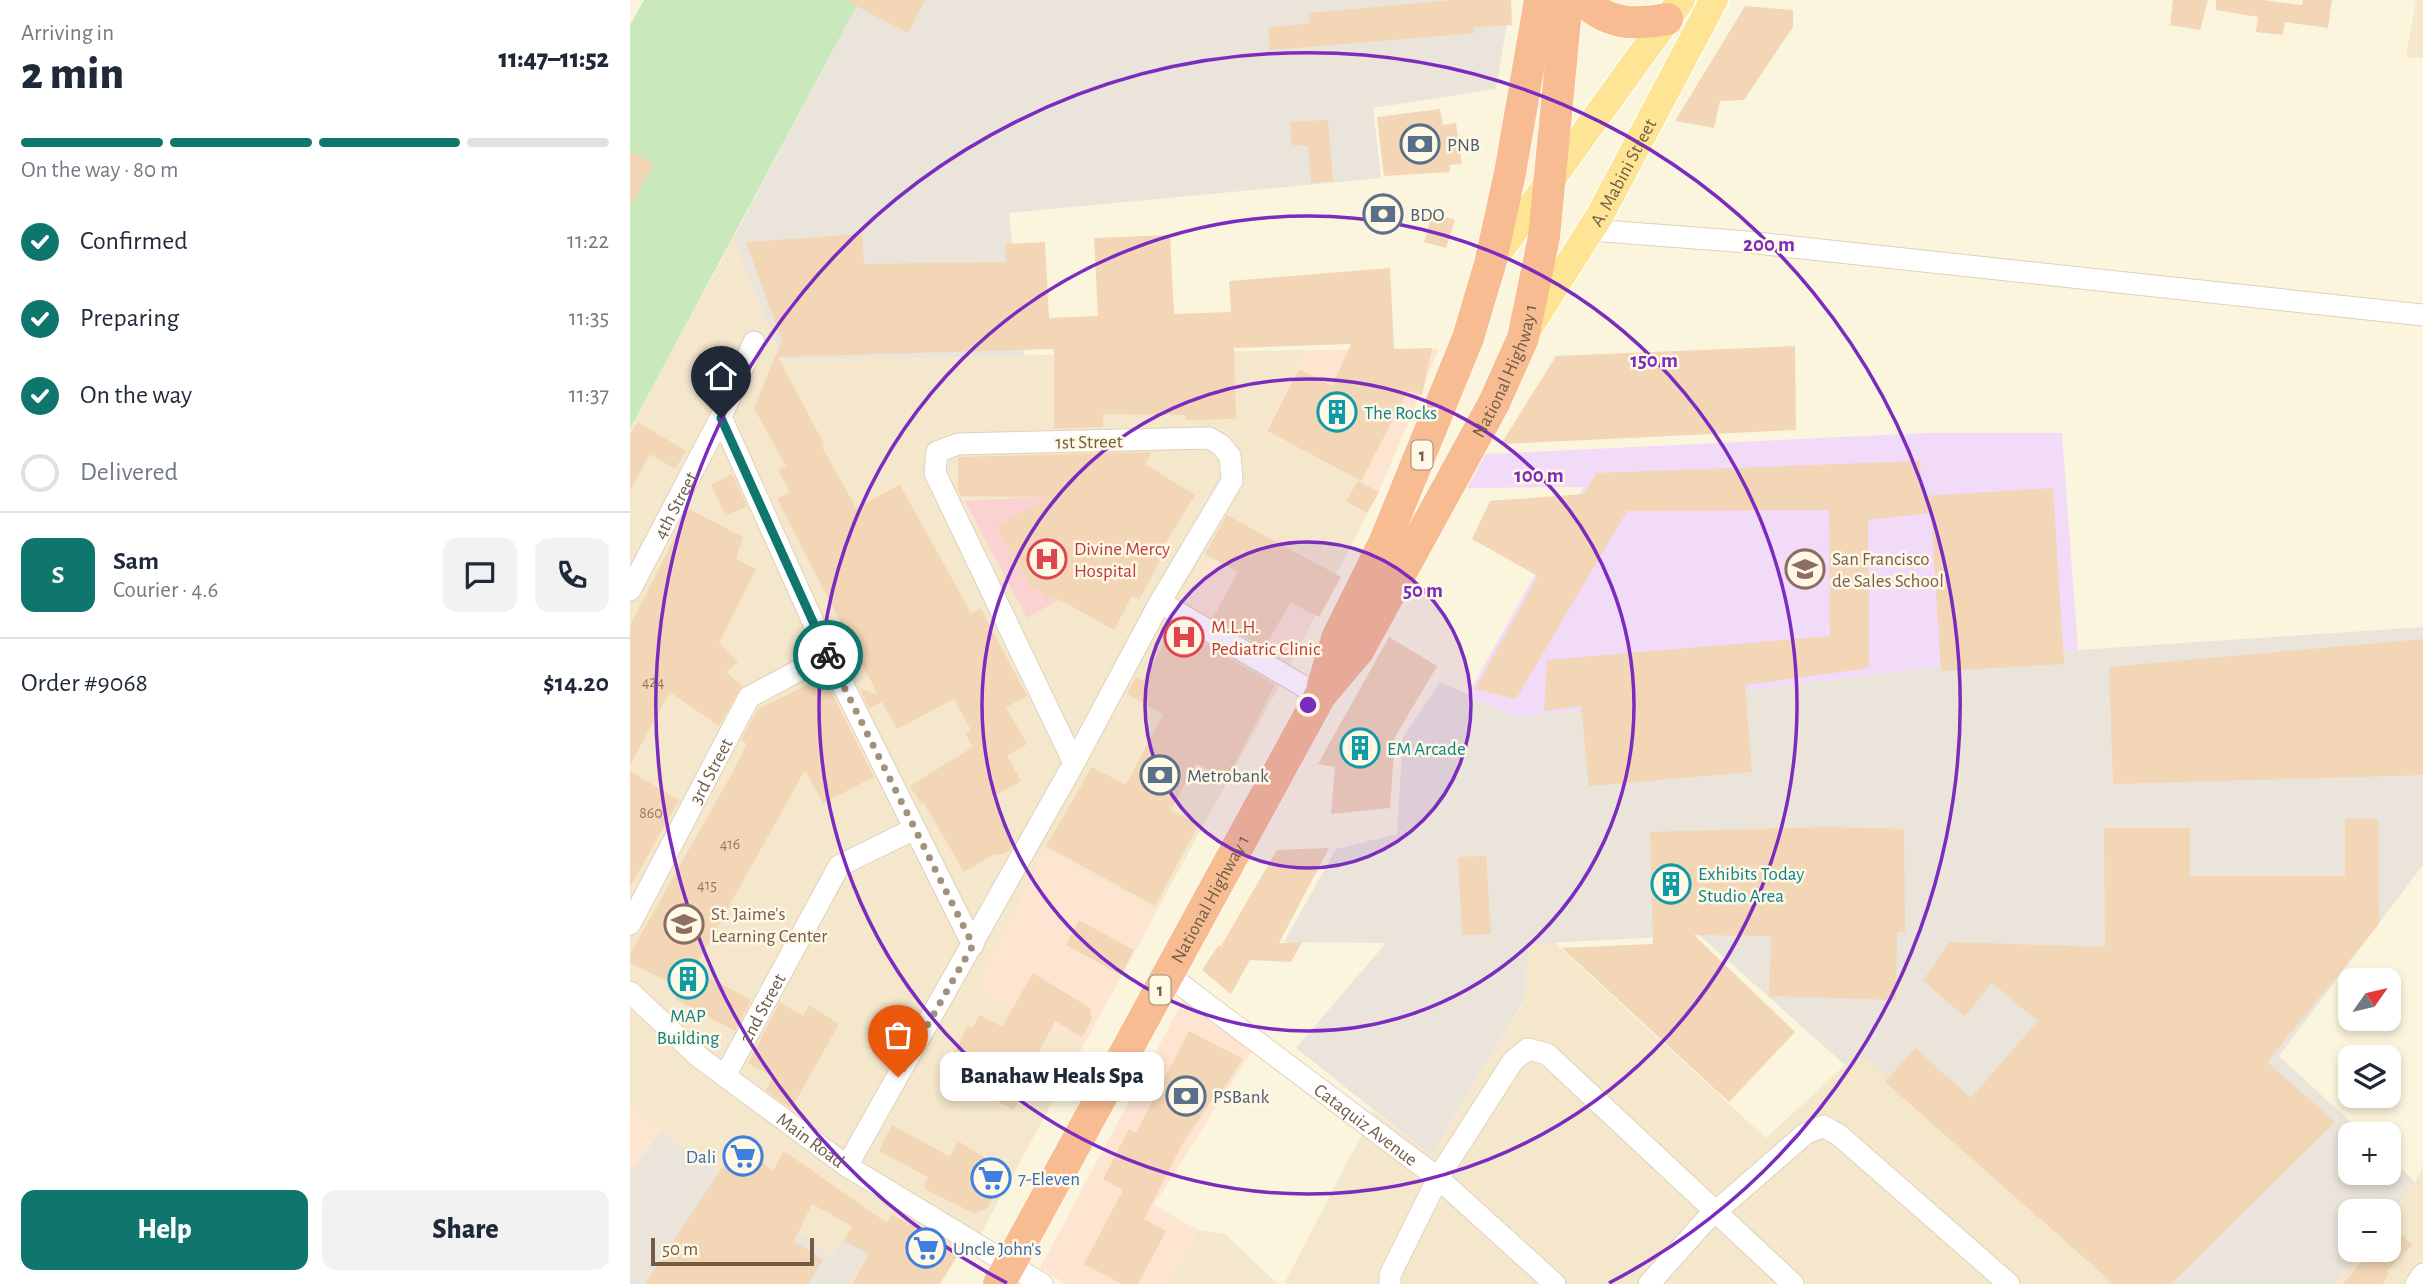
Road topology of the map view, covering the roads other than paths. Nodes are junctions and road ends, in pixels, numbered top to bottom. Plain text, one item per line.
1 (1540, 0) edge
2 (1567, 0) edge
3 (1583, 0) edge
4 (1714, 0) edge
5 (1674, 10) edge
6 (1549, 184) junction
7 (1591, 230) junction
8 (1490, 264) junction
9 (2423, 315) edge
10 (1523, 338) junction
11 (754, 342) dead end
12 (721, 418) junction
13 (630, 590) edge
14 (1160, 602) junction
15 (828, 655) junction
16 (1320, 696) junction
17 (1074, 763) junction
18 (914, 829) junction
19 (630, 924) edge
20 (973, 945) junction
21 (1168, 975) junction
22 (630, 992) edge
23 (726, 1074) junction
24 (847, 1166) junction
25 (1438, 1178) junction
26 (1716, 1212) junction
27 (1005, 1273) edge
28 (2423, 1274) edge
29 (1042, 1284) edge
30 (1390, 1284) edge
31 (1555, 1284) edge
32 (1649, 1284) edge
33 (1793, 1284) edge
34 (2009, 1284) edge
35 (2416, 1284) edge

1 - 8 highway, National Highway 1 / 1
2 - 6 highway, National Highway 1 / 1
3 - 5 highway
4 - 7 main road, A. Mabini Street
5 - 6 main road
6 - 8 main road
6 - 10 highway, National Highway 1 / 1
7 - 9 street
7 - 10 main road, A. Mabini Street
8 - 16 highway, National Highway 1 / 1
10 - 16 highway, National Highway 1 / 1
11 - 12 street, 4th Street
12 - 13 street, 4th Street
12 - 15 street
14 - 16 street
14 - 17 street, 1st Street
14 - 17 street, 1st Street
15 - 18 street
15 - 19 street, 3rd Street
16 - 21 highway, National Highway 1 / 1
17 - 20 street, 1st Street
18 - 20 street
18 - 23 street, 2nd Street
20 - 24 street, 1st Street
21 - 25 street, Cataquiz Avenue
21 - 27 highway, National Highway 1 / 1
22 - 23 street, Main Road
23 - 24 street, Main Road
24 - 27 street, Main Road
25 - 26 street
25 - 30 street
25 - 31 street, Cataquiz Avenue
26 - 32 street
26 - 33 street
26 - 34 street
27 - 29 street, Main Road
28 - 35 street

